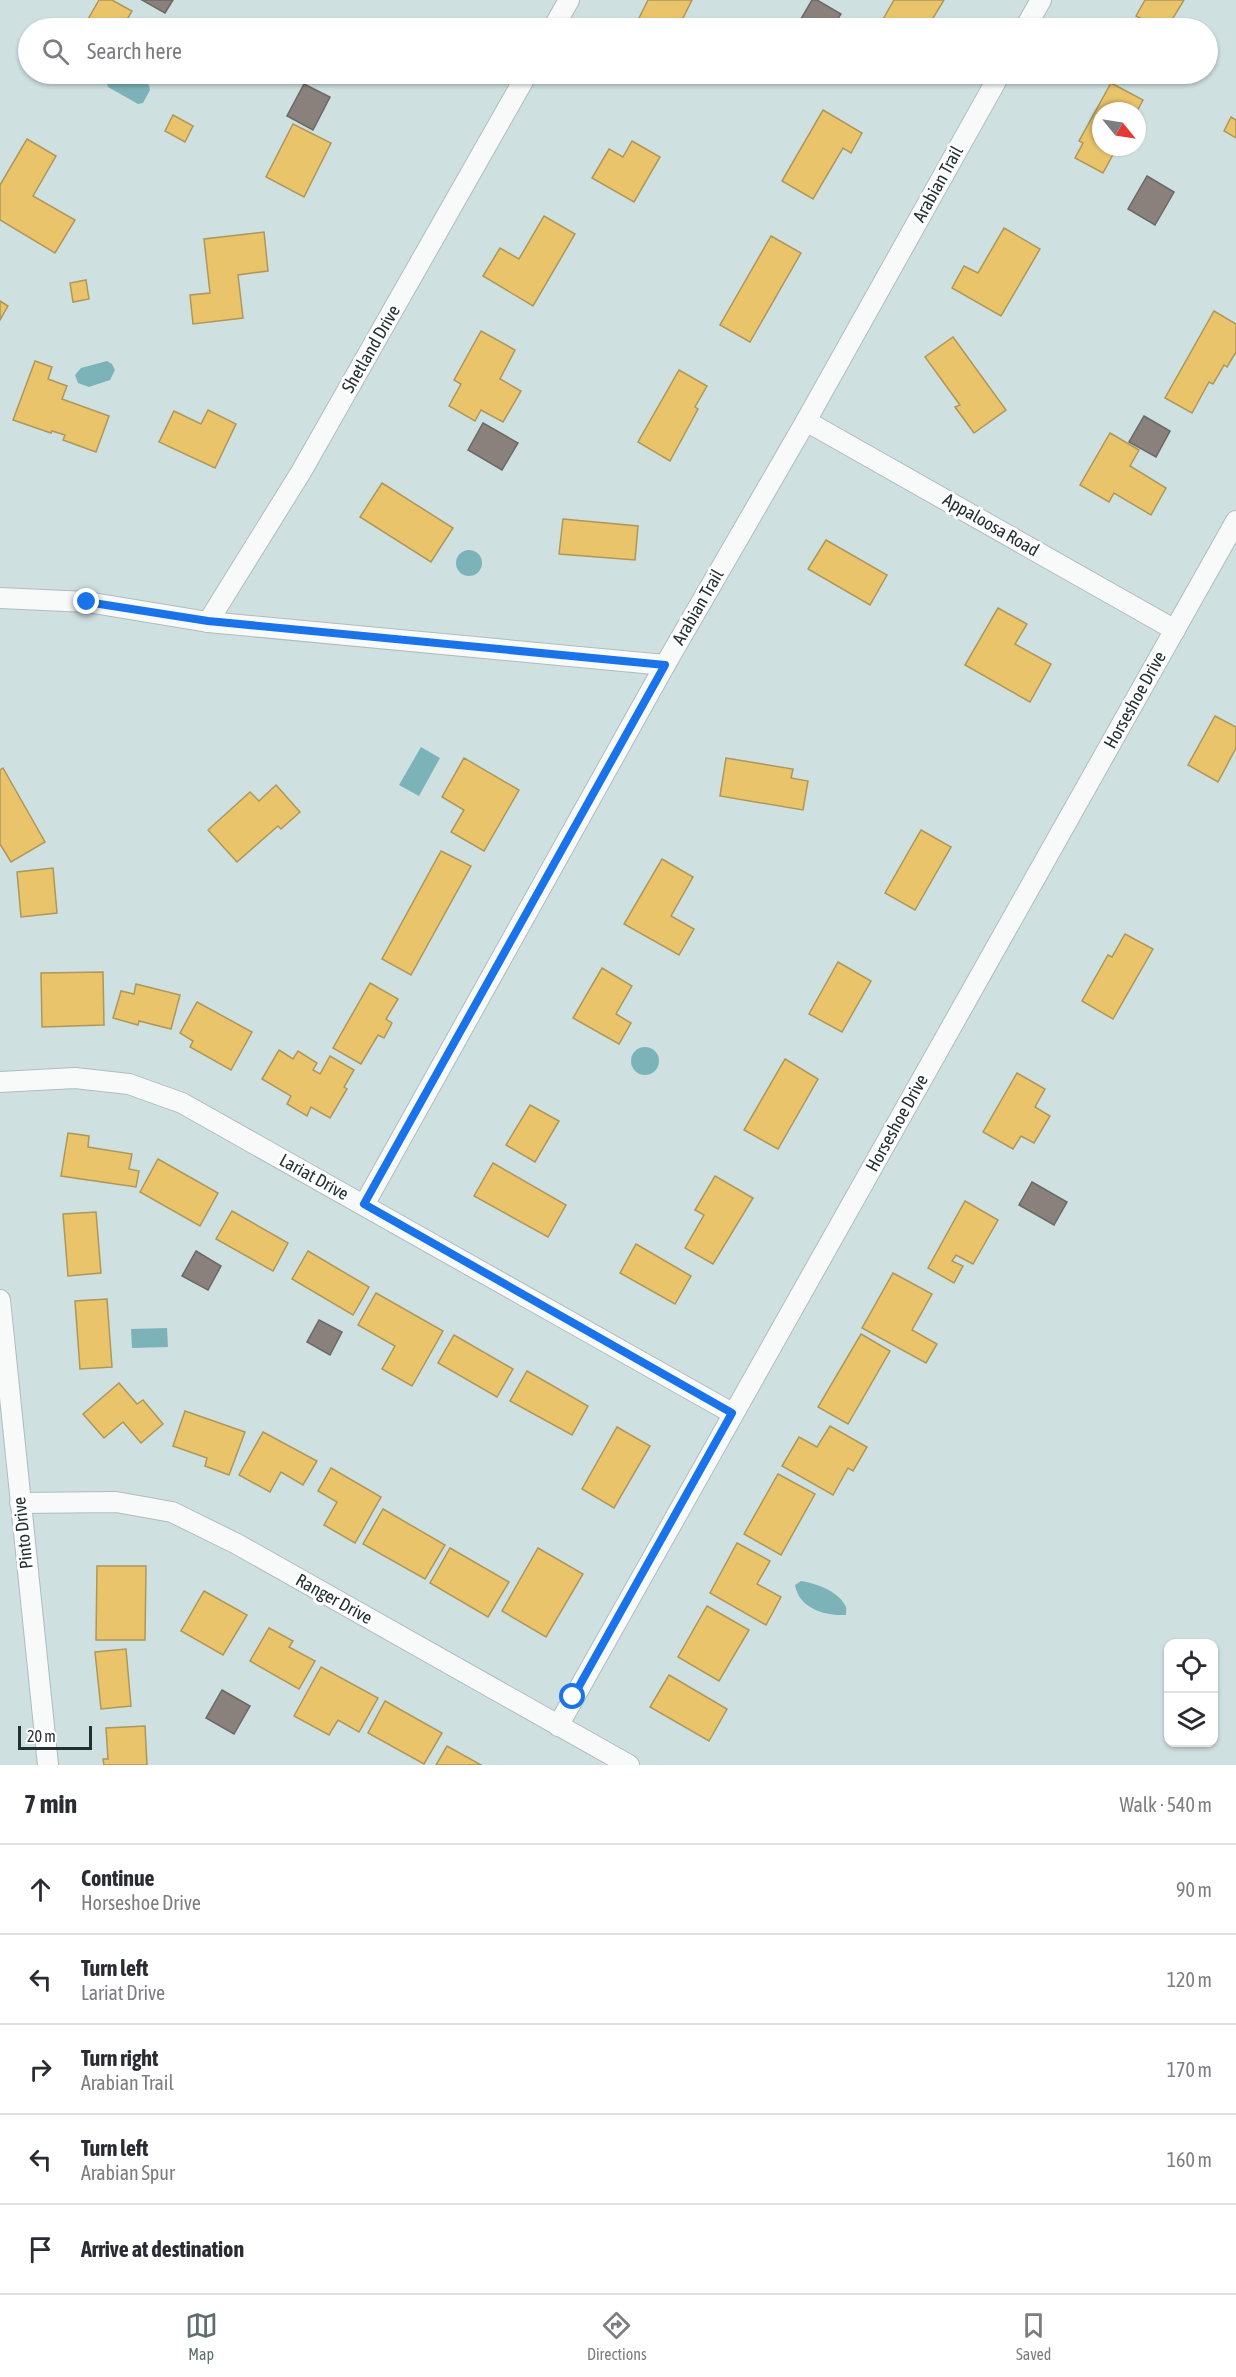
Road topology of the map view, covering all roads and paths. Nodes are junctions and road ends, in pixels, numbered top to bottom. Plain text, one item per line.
1 (568, 0) edge
2 (1041, 0) edge
3 (558, 18) edge
4 (1031, 18) edge
5 (521, 84) edge
6 (994, 84) edge
7 (806, 421) junction
8 (1236, 521) edge
9 (0, 598) edge
10 (208, 621) junction
11 (1175, 630) junction
12 (665, 665) junction
13 (0, 1082) edge
14 (364, 1204) junction
15 (0, 1300) edge
16 (732, 1413) junction
17 (20, 1503) junction
18 (558, 1726) junction
19 (48, 1765) edge
20 (628, 1765) edge

1 - 3 street
2 - 4 street
5 - 10 street, Shetland Drive
6 - 7 street, Arabian Trail
7 - 11 street, Appaloosa Road
7 - 12 street, Arabian Trail
8 - 11 street, Horseshoe Drive
9 - 10 street
10 - 12 street
11 - 16 street, Horseshoe Drive
12 - 14 street, Arabian Trail
13 - 14 street, Lariat Drive
14 - 16 street, Lariat Drive
15 - 17 street, Pinto Drive
16 - 18 street, Horseshoe Drive
17 - 18 street, Ranger Drive
17 - 19 street, Pinto Drive
18 - 20 street, Ranger Drive

